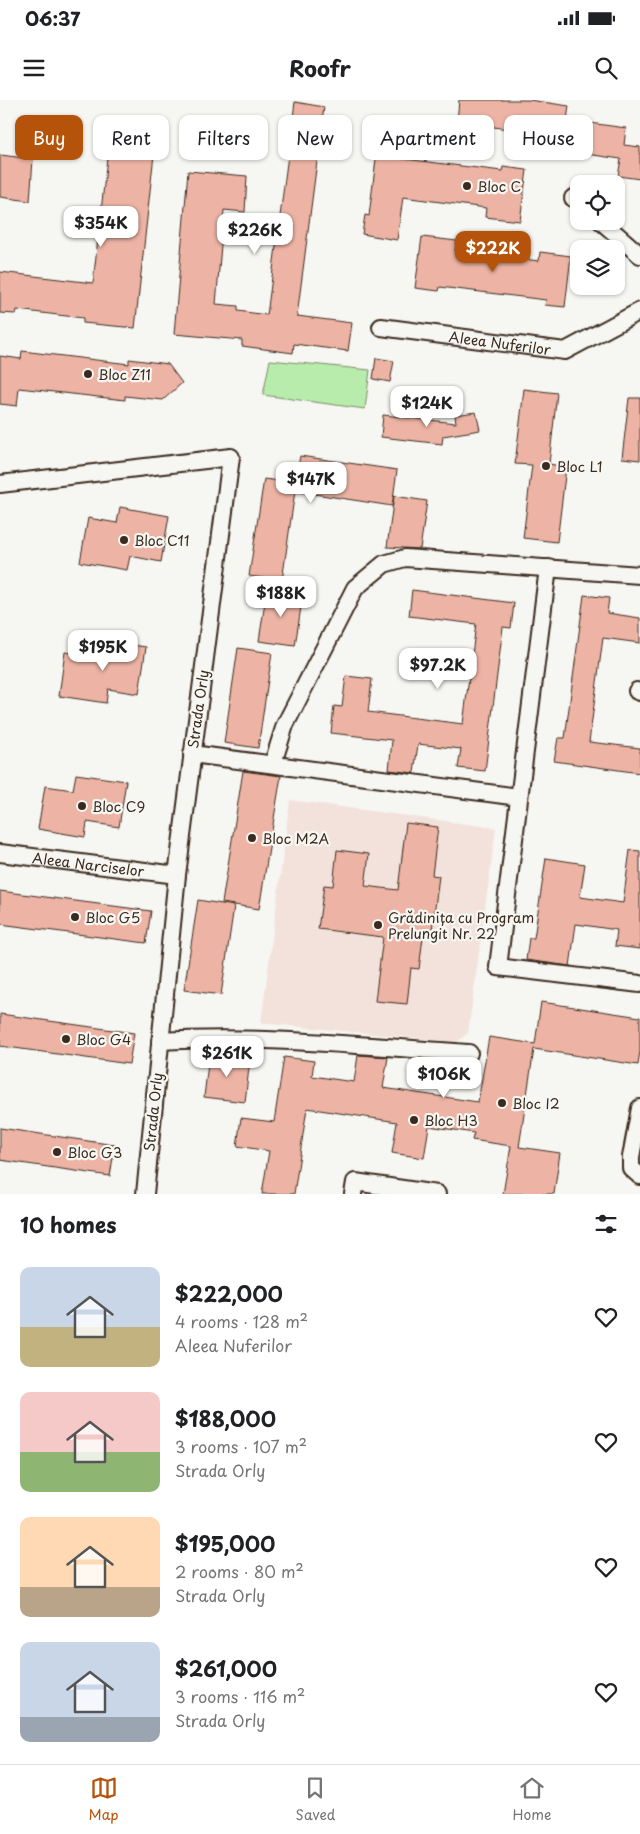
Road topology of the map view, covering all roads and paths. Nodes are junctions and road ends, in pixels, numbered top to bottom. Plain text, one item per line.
1 (611, 230) edge
2 (640, 255) edge
3 (640, 310) edge
4 (381, 327) dead end
5 (0, 484) edge
6 (548, 568) junction
7 (640, 575) edge
8 (192, 754) junction
9 (273, 763) junction
10 (519, 797) junction
11 (0, 853) edge
12 (177, 875) junction
13 (640, 984) edge
14 (160, 1041) junction
15 (469, 1053) dead end
16 (640, 1108) edge
17 (640, 1176) edge
18 (145, 1194) edge
19 (353, 1194) edge
20 (437, 1194) edge

1 - 2 street
3 - 4 street, Aleea Nuferilor
5 - 8 street, Strada Orly
6 - 7 street
6 - 9 street
6 - 10 street
8 - 9 street
8 - 12 street, Strada Orly
9 - 10 street
10 - 13 street
11 - 12 street, Aleea Narciselor
12 - 14 street, Strada Orly
14 - 15 street
14 - 18 street, Strada Orly
16 - 17 street
19 - 20 street

